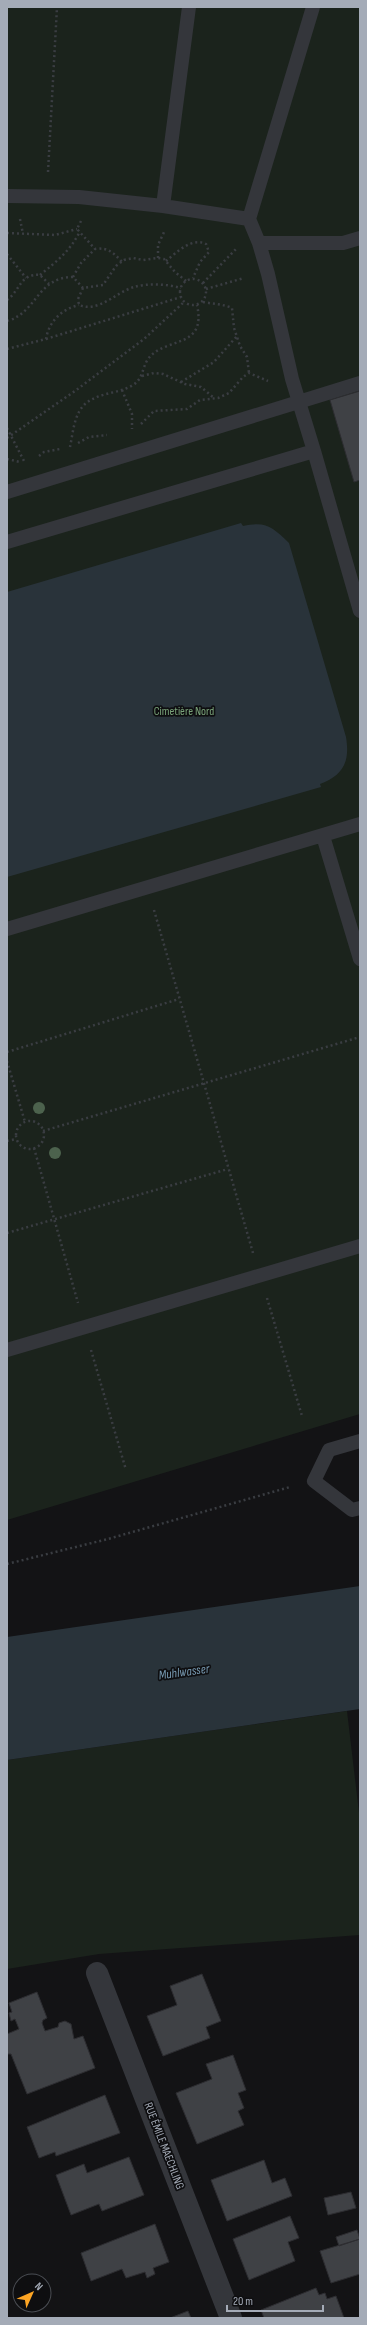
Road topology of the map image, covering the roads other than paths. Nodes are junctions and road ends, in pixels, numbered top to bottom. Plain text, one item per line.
1 (189, 7) edge
2 (312, 7) edge
3 (7, 196) edge
4 (163, 206) junction
5 (250, 219) junction
6 (360, 238) edge
7 (259, 243) junction
8 (360, 384) edge
9 (300, 401) junction
10 (314, 451) junction
11 (7, 492) edge
12 (7, 542) edge
13 (360, 611) edge
14 (360, 824) edge
15 (323, 836) junction
16 (7, 929) edge
17 (360, 960) edge
18 (360, 1246) edge
19 (7, 1350) edge
20 (360, 1441) edge
21 (360, 1508) edge
22 (97, 1973) dead end
23 (231, 2318) edge

1 - 4 lane
2 - 5 lane
3 - 4 lane
4 - 5 lane
5 - 7 lane
6 - 7 lane
7 - 9 lane
8 - 9 lane
9 - 10 lane
9 - 11 lane
10 - 12 lane
10 - 13 lane
14 - 15 lane
15 - 16 lane
15 - 17 lane
18 - 19 lane
20 - 21 lane
22 - 23 street, RUE ÉMILE MAECHLING

